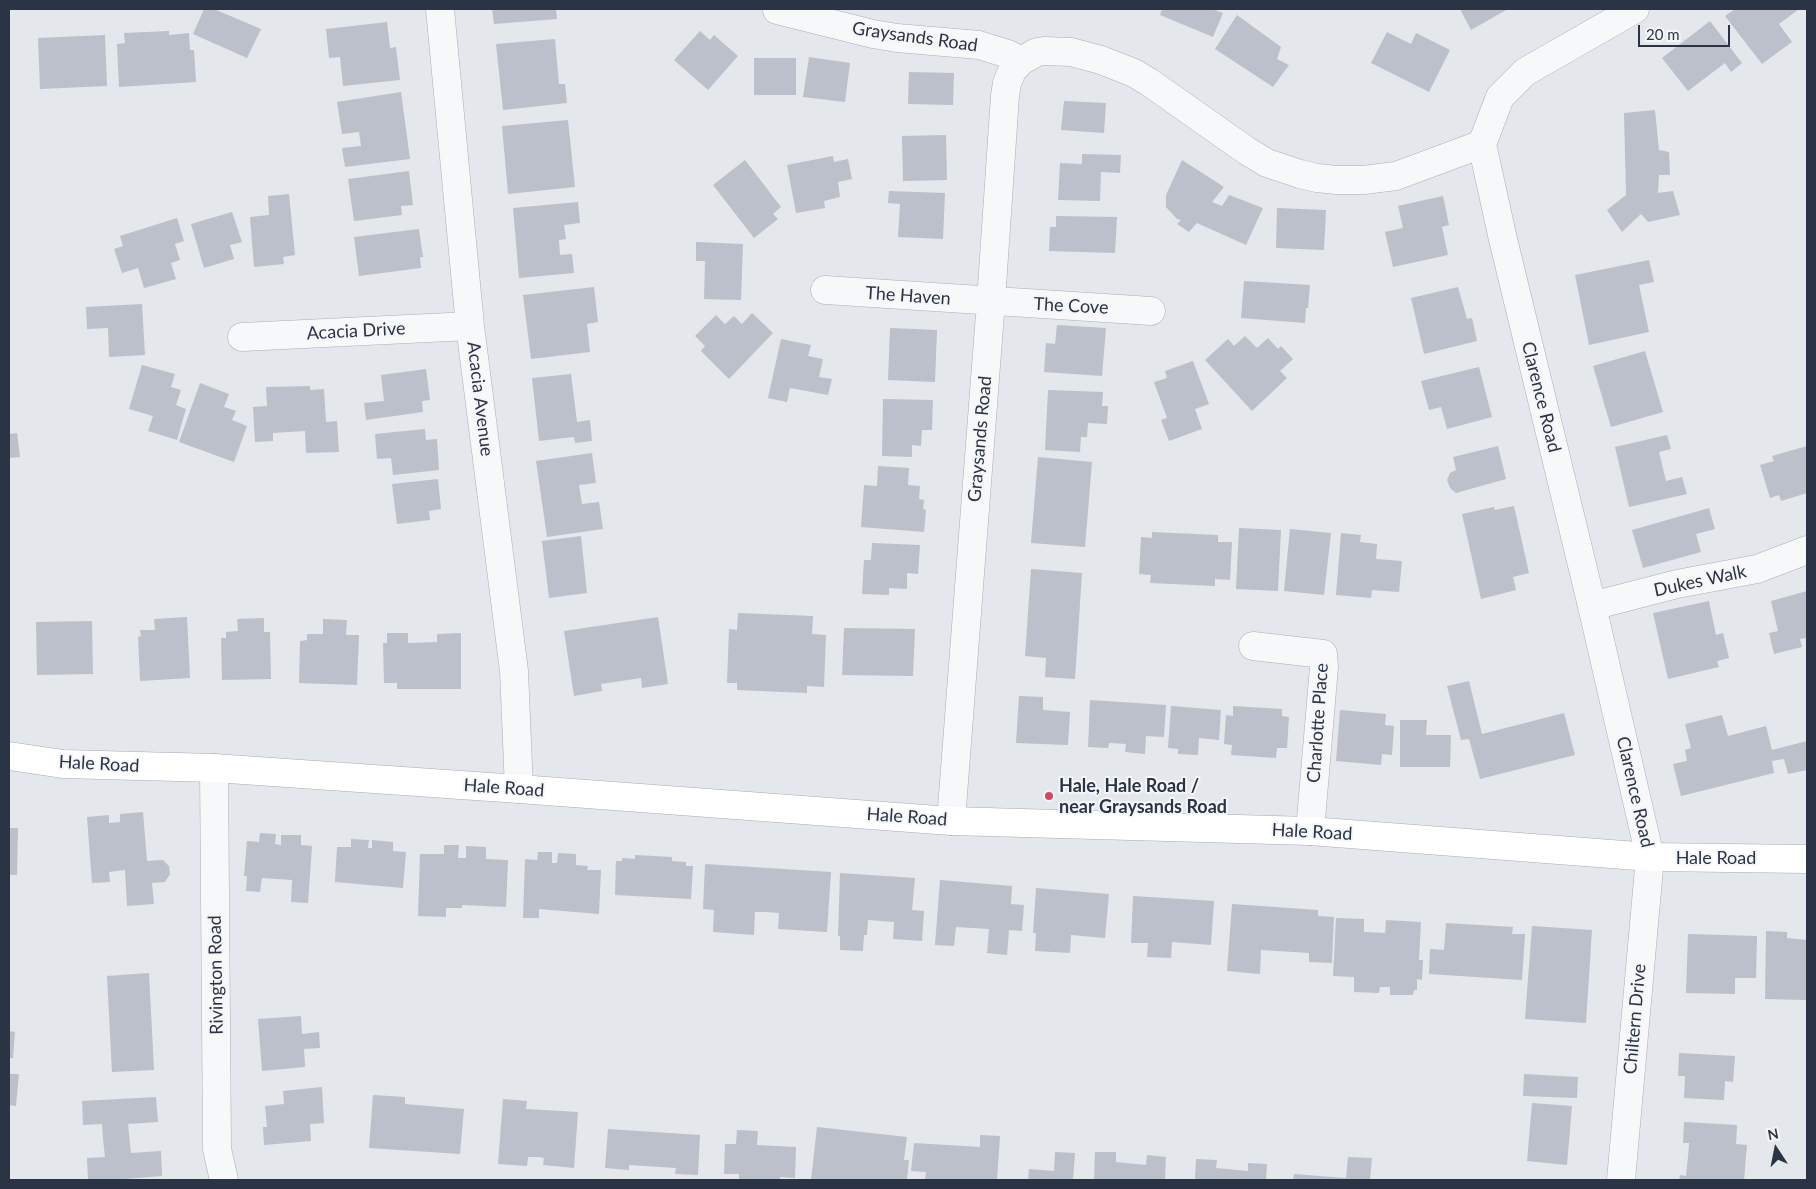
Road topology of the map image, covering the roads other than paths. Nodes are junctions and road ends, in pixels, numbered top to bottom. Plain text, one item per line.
1 (440, 9) edge
2 (1635, 9) edge
3 (777, 10) dead end
4 (1021, 61) junction
5 (1482, 144) junction
6 (825, 290) dead end
7 (991, 301) junction
8 (1151, 310) dead end
9 (470, 326) junction
10 (242, 337) dead end
11 (1807, 550) edge
12 (1592, 606) junction
13 (1253, 646) dead end
14 (9, 756) edge
15 (214, 768) junction
16 (518, 788) junction
17 (951, 821) junction
18 (1310, 831) junction
19 (1650, 857) junction
20 (1807, 858) edge
21 (224, 1180) edge
22 (1621, 1180) edge

1 - 9 street, Acacia Avenue
2 - 5 street
3 - 4 street, Graysands Road
4 - 5 street
4 - 7 street, Graysands Road
5 - 12 street, Clarence Road
6 - 7 street, The Haven
7 - 8 street, The Cove
7 - 17 street, Graysands Road
9 - 10 street, Acacia Drive
9 - 16 street, Acacia Avenue
11 - 12 street, Dukes Walk
12 - 19 street, Clarence Road
13 - 18 street, Charlotte Place
14 - 15 main road, Hale Road
15 - 16 main road, Hale Road
15 - 21 street, Rivington Road
16 - 17 main road, Hale Road
17 - 18 main road, Hale Road
18 - 19 main road, Hale Road
19 - 20 main road, Hale Road
19 - 22 street, Chiltern Drive

